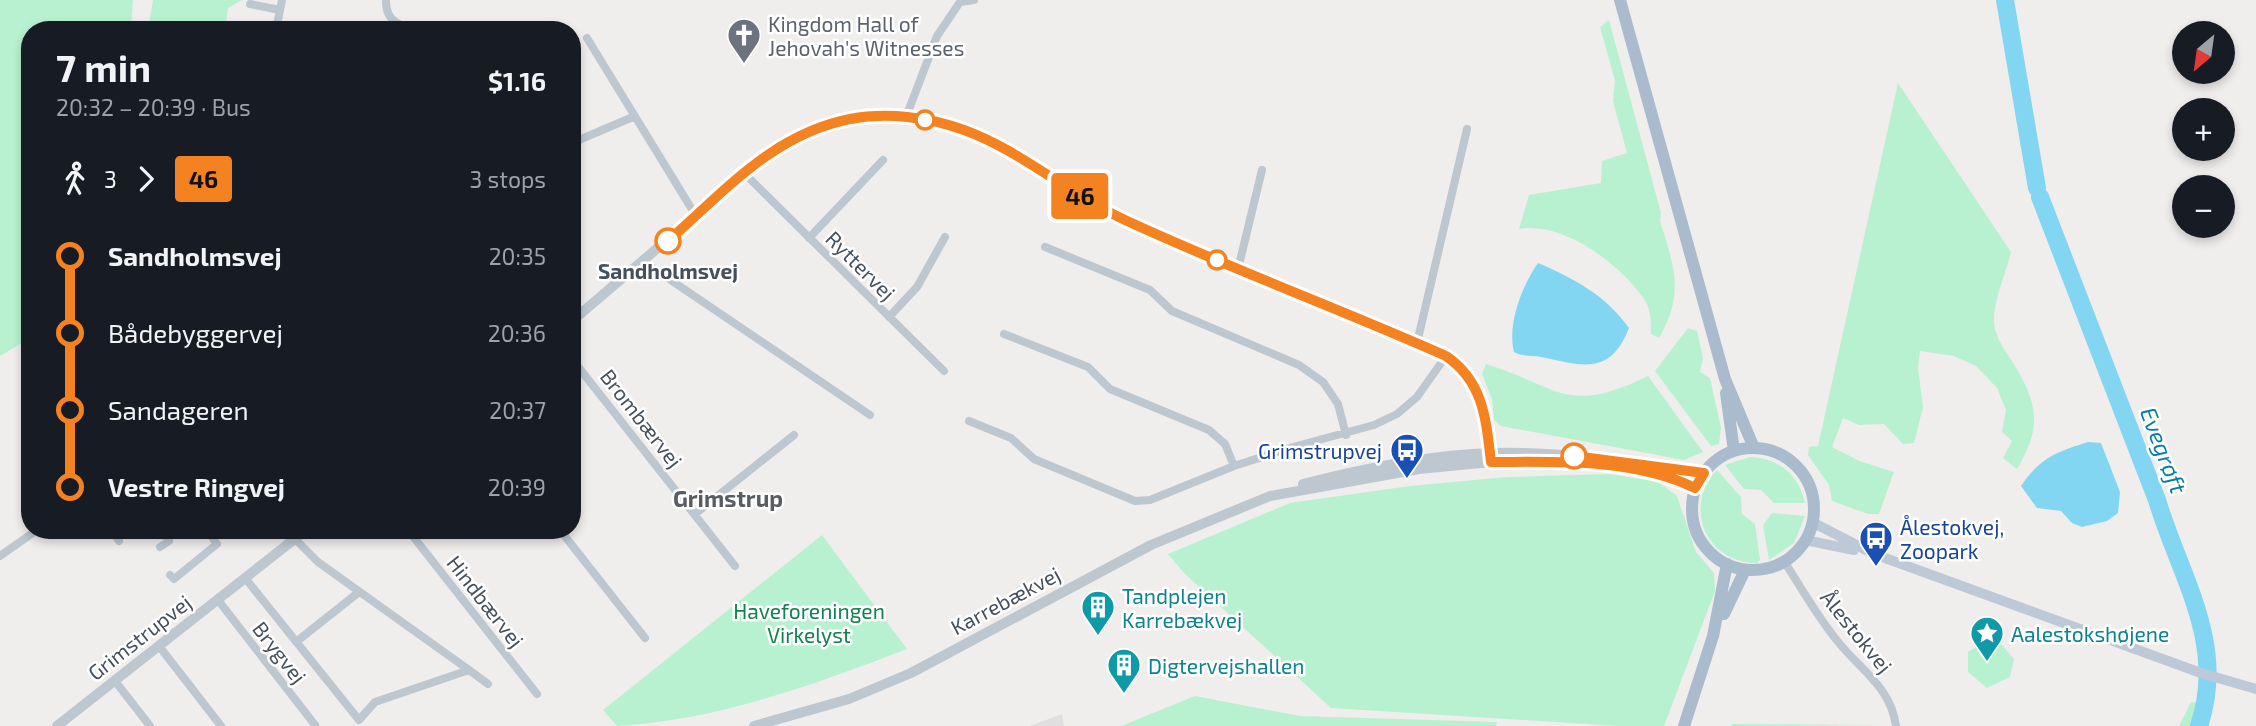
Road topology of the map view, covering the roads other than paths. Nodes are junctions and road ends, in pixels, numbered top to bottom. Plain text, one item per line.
1 (282, 0) edge
2 (386, 0) edge
3 (974, 0) edge
4 (1620, 0) edge
5 (250, 4) dead end
6 (280, 10) junction
7 (278, 21) edge
8 (392, 21) edge
9 (587, 38) dead end
10 (635, 116) junction
11 (906, 117) junction
12 (1467, 129) dead end
13 (581, 139) edge
14 (883, 160) dead end
15 (1262, 170) dead end
16 (743, 172) junction
17 (696, 216) junction
18 (945, 237) dead end
19 (809, 238) junction
20 (1045, 247) dead end
21 (644, 262) junction
22 (1238, 269) junction
23 (581, 314) edge
24 (889, 317) junction
25 (1004, 334) dead end
26 (1417, 343) junction
27 (1446, 356) junction
28 (581, 370) edge
29 (944, 371) dead end
30 (1725, 379) junction
31 (870, 415) dead end
32 (969, 421) dead end
33 (794, 435) dead end
34 (1346, 435) junction
35 (1754, 448) junction
36 (1734, 451) junction
37 (1491, 458) junction
38 (1234, 466) junction
39 (1704, 473) junction
40 (1695, 488) junction
41 (1270, 496) junction
42 (695, 514) junction
43 (1812, 522) junction
44 (24, 539) edge
45 (167, 539) edge
46 (213, 539) edge
47 (293, 539) edge
48 (304, 539) edge
49 (415, 539) edge
50 (567, 539) edge
51 (1805, 540) junction
52 (160, 547) dead end
53 (1874, 554) junction
54 (0, 556) edge
55 (1784, 561) junction
56 (1727, 564) junction
57 (735, 566) dead end
58 (1745, 570) junction
59 (170, 575) dead end
60 (245, 578) junction
61 (359, 592) junction
62 (218, 600) junction
63 (1713, 636) junction
64 (645, 638) dead end
65 (296, 642) junction
66 (159, 646) junction
67 (469, 670) junction
68 (115, 681) junction
69 (488, 684) dead end
70 (2256, 689) edge
71 (537, 694) dead end
72 (360, 723) edge
73 (59, 725) edge
74 (315, 725) edge
75 (150, 726) edge
76 (221, 726) edge
77 (754, 726) edge
78 (1684, 726) edge
79 (1896, 726) edge

1 - 6 street
2 - 8 street
3 - 11 street
4 - 30 main road
5 - 6 street
6 - 7 street
9 - 10 street
10 - 13 street
10 - 17 street
11 - 16 street
11 - 22 street
12 - 26 street
14 - 19 street, Ryttervej
15 - 22 street
16 - 17 street
16 - 19 street, Ryttervej
17 - 21 street
18 - 24 street, Ryttervej
19 - 24 street, Ryttervej
20 - 34 street
21 - 23 street
21 - 31 street
22 - 26 street
24 - 29 street, Ryttervej
25 - 38 street
26 - 27 street
27 - 34 street
27 - 37 street
28 - 42 street, Brombærvej
30 - 35 main road
30 - 36 main road
32 - 38 street
33 - 42 street
34 - 38 street
35 - 36 main road
35 - 43 main road
36 - 39 main road
37 - 39 street, Karrebækvej
37 - 40 street, Karrebækvej
37 - 41 street, Karrebækvej
37 - 41 street, Karrebækvej
39 - 40 main road
40 - 56 main road
41 - 77 street, Karrebækvej
42 - 57 street, Brombærvej
43 - 51 main road
43 - 53 main road
44 - 54 street
45 - 52 street
46 - 59 street
47 - 60 street, Grimstrupvej
48 - 61 street, Grimstrupvej
49 - 71 street, Hindbærvej
50 - 64 street
51 - 53 main road
51 - 55 main road
53 - 70 main road
55 - 58 main road
55 - 79 street, Ålestokvej
56 - 58 main road
56 - 63 main road
58 - 63 main road
60 - 62 street, Grimstrupvej
60 - 65 street
61 - 65 street
61 - 67 street, Grimstrupvej
62 - 66 street, Grimstrupvej
62 - 74 street, Brygvej
63 - 78 main road
65 - 72 street
66 - 68 street, Grimstrupvej
66 - 76 street
67 - 69 street, Grimstrupvej
67 - 72 street
68 - 73 street, Grimstrupvej
68 - 75 street

